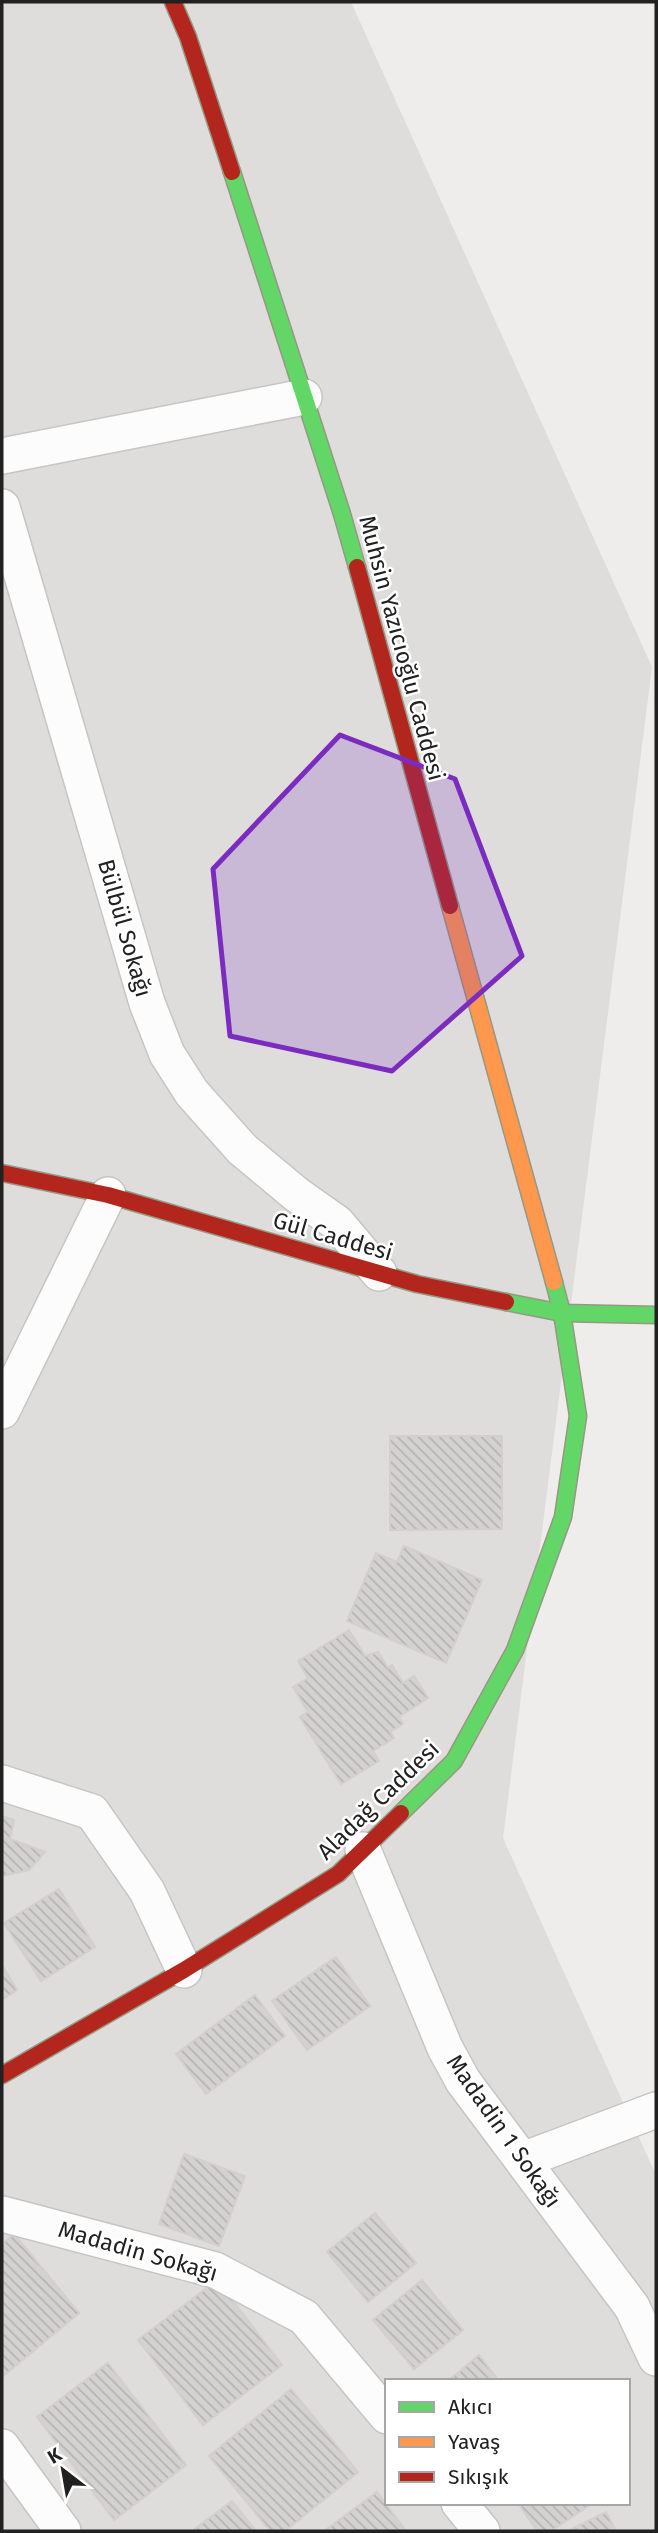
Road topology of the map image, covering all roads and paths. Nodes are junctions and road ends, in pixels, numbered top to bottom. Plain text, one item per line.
1 (173, 2) edge
2 (304, 397) junction
3 (2, 456) edge
4 (2, 507) edge
5 (2, 1173) edge
6 (108, 1195) junction
7 (379, 1273) junction
8 (562, 1313) junction
9 (656, 1315) edge
10 (2, 1411) edge
11 (2, 1783) edge
12 (363, 1850) junction
13 (184, 1970) junction
14 (2, 2075) edge
15 (656, 2110) edge
16 (523, 2160) junction
17 (2, 2214) edge
18 (656, 2358) edge
19 (385, 2414) edge
20 (4, 2453) edge
21 (461, 2505) edge
22 (63, 2531) edge
23 (482, 2531) edge

1 - 2 street, Muhsin Yazıcıoğlu Caddesi
2 - 3 street
2 - 8 street, Muhsin Yazıcıoğlu Caddesi
4 - 7 street, Bülbül Sokağı
5 - 6 street, Gül Caddesi
6 - 7 street, Gül Caddesi
6 - 10 street
7 - 8 street, Gül Caddesi
8 - 9 street, Gül Caddesi
8 - 12 street, Aladağ Caddesi
11 - 13 street
12 - 13 street, Aladağ Caddesi
12 - 16 street, Madadin 1 Sokağı
13 - 14 street, Aladağ Caddesi
15 - 16 street
16 - 18 street, Madadin 1 Sokağı
17 - 19 street, Madadin Sokağı
20 - 22 street
21 - 23 street

